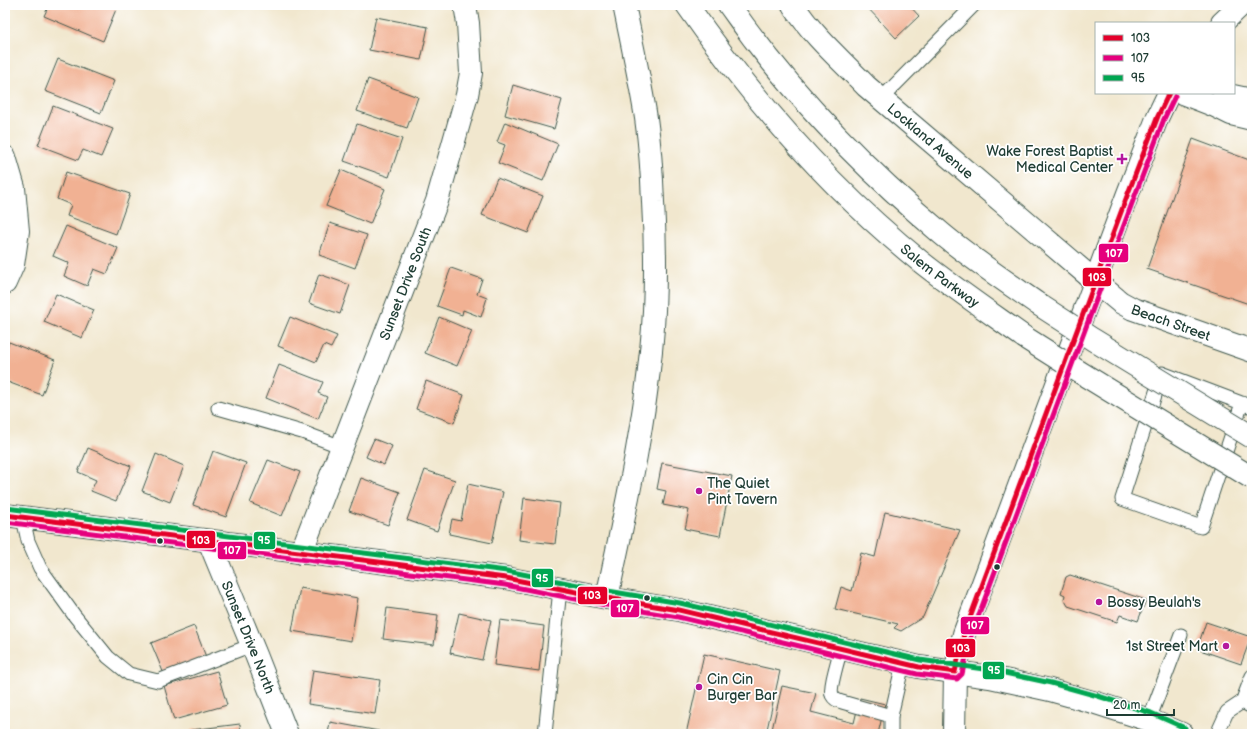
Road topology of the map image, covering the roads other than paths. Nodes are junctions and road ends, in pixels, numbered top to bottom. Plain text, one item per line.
1 (465, 5) edge
2 (624, 5) edge
3 (687, 5) edge
4 (729, 5) edge
5 (793, 5) edge
6 (974, 5) edge
7 (1241, 5) edge
8 (1223, 22) edge
9 (1169, 94) edge
10 (1185, 94) edge
11 (881, 99) junction
12 (1252, 100) edge
13 (1213, 105) junction
14 (1252, 119) edge
15 (5, 157) edge
16 (1096, 282) junction
17 (5, 283) edge
18 (1252, 351) edge
19 (1247, 405) edge
20 (218, 408) dead end
21 (1252, 437) edge
22 (342, 447) junction
23 (1252, 478) edge
24 (14, 516) edge
25 (209, 541) junction
26 (301, 552) junction
27 (560, 589) junction
28 (608, 598) junction
29 (1180, 635) dead end
30 (252, 645) junction
31 (841, 648) junction
32 (903, 663) junction
33 (955, 672) junction
34 (1252, 676) edge
35 (1247, 705) edge
36 (890, 716) junction
37 (1149, 720) junction
38 (287, 734) edge
39 (544, 734) edge
40 (891, 734) edge
41 (954, 734) edge
42 (1182, 734) edge
43 (1217, 734) edge

1 - 22 main road, Sunset Drive South
2 - 28 main road
3 - 23 main road, Salem Parkway, bridge
4 - 21 main road, bridge
5 - 11 main road, Lockland Avenue
6 - 11 lane
7 - 8 main road
9 - 16 main road
10 - 13 main road
11 - 16 main road, Lockland Avenue
12 - 13 main road
13 - 14 main road
15 - 17 main road
16 - 18 main road, Beach Street
16 - 33 main road
19 - 19 lane
20 - 22 lane
22 - 26 main road, Sunset Drive South
24 - 25 main road
24 - 30 lane
25 - 26 main road
25 - 30 main road, Sunset Drive North
26 - 27 main road
27 - 28 main road
27 - 39 lane
28 - 31 main road
29 - 37 lane
30 - 38 main road, Sunset Drive North
31 - 32 main road
31 - 36 lane
32 - 33 main road
32 - 36 lane
33 - 37 main road
33 - 41 main road
34 - 35 lane
35 - 43 lane
36 - 40 lane
37 - 42 main road

